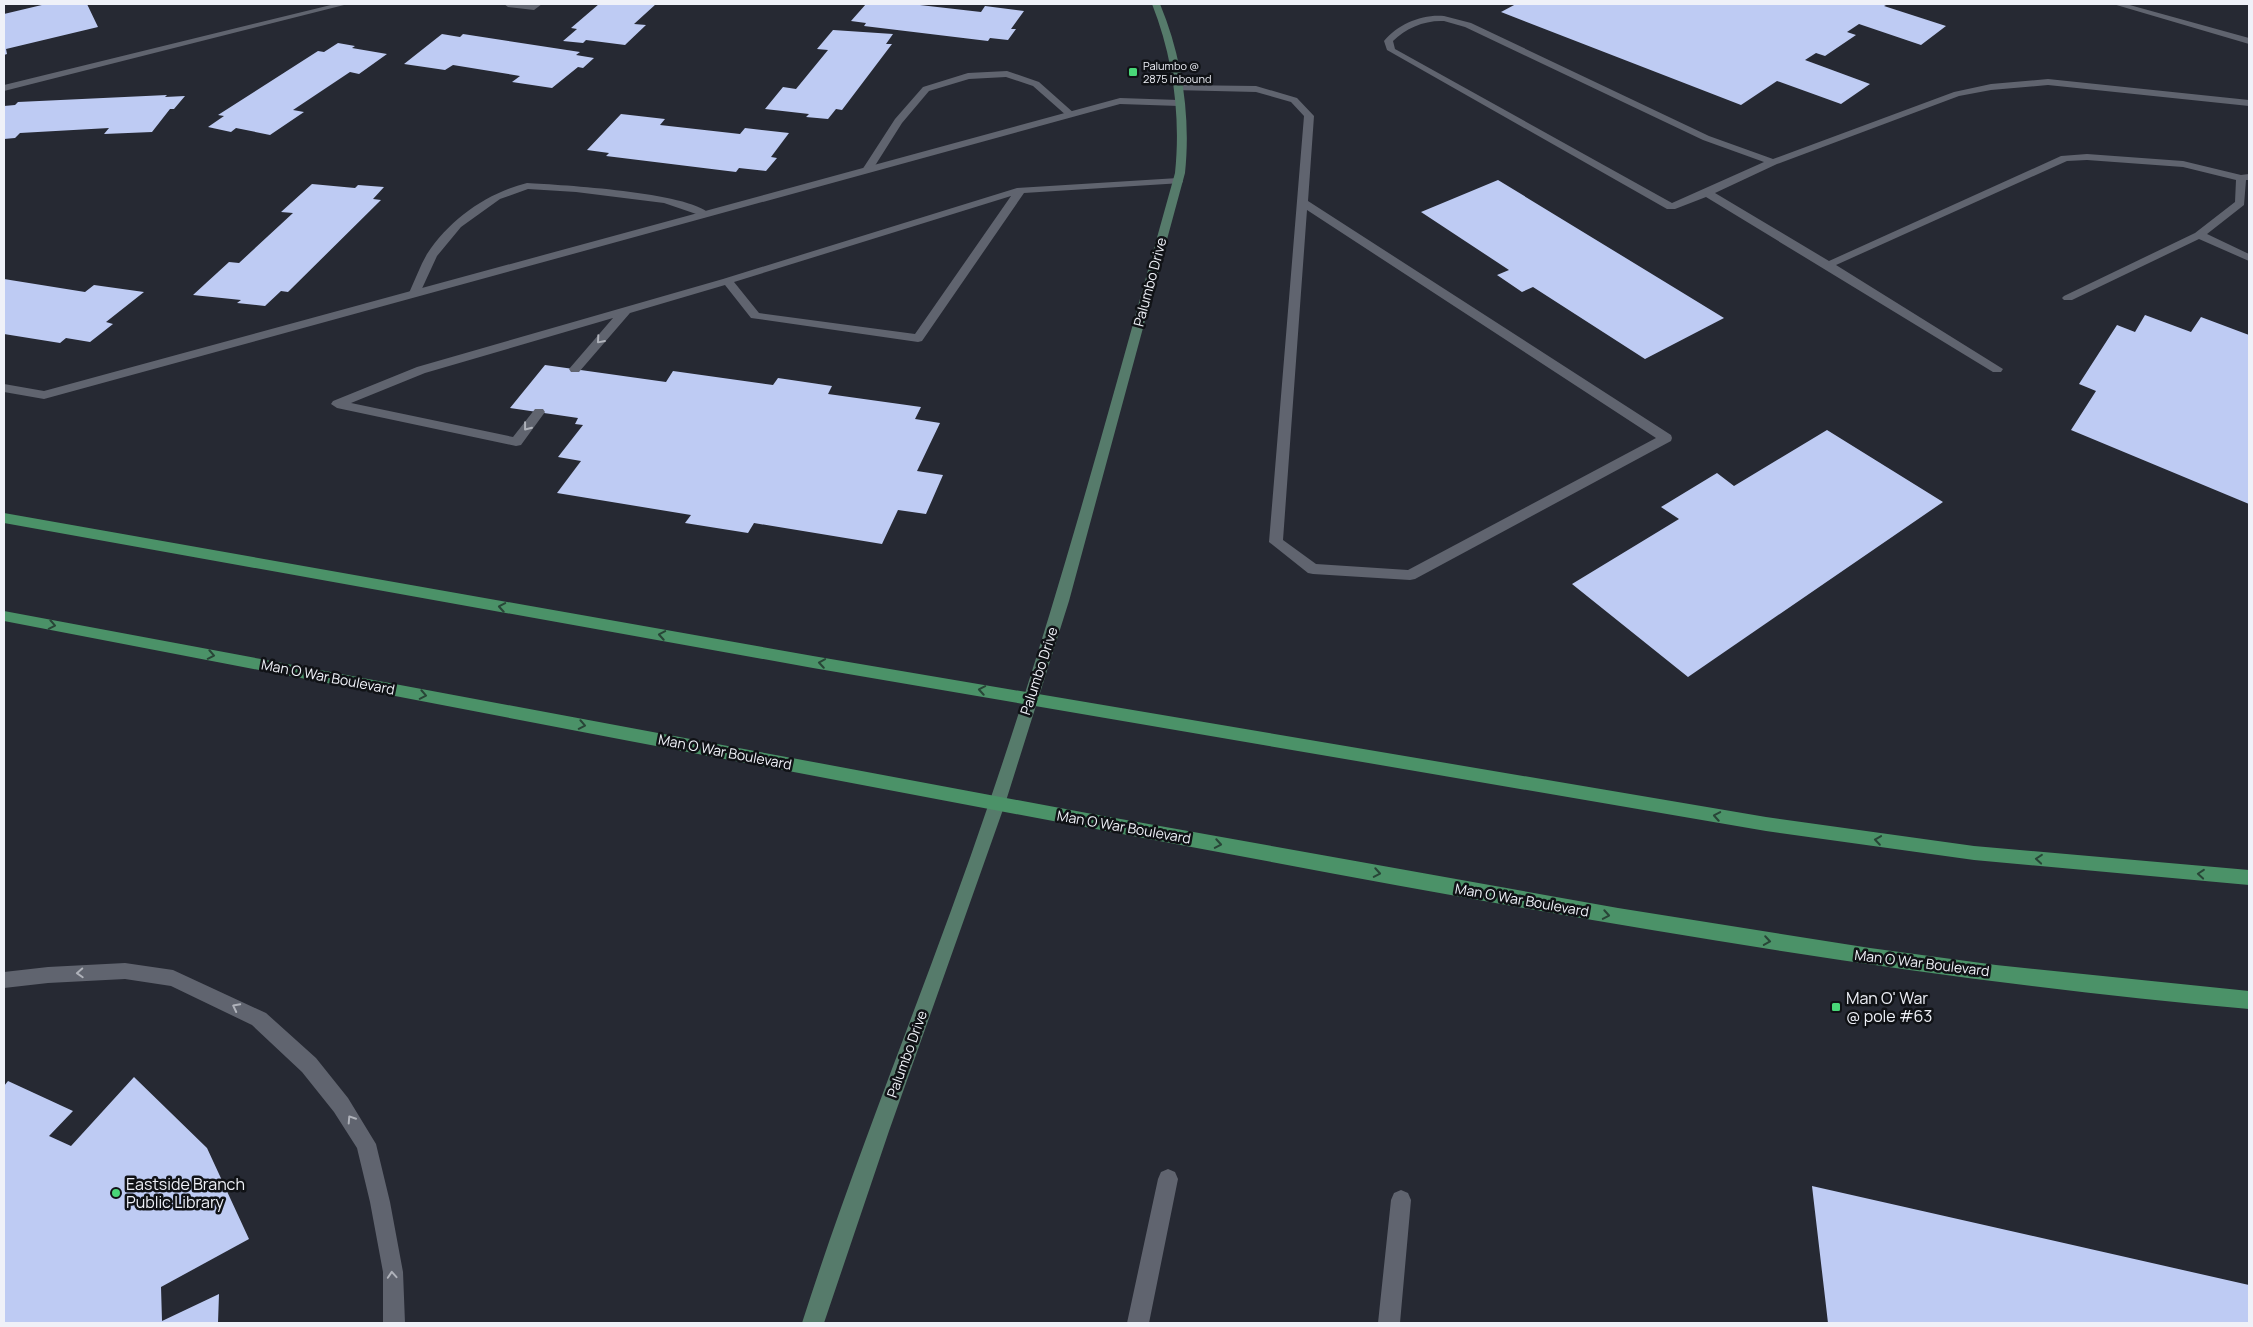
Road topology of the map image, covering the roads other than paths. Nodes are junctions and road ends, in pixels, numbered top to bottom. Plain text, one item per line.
1 (344, 4) edge
2 (508, 4) edge
3 (538, 4) edge
4 (1156, 4) edge
5 (2117, 4) edge
6 (2249, 42) edge
7 (4, 88) edge
8 (1177, 88) junction
9 (1178, 103) junction
10 (2249, 103) edge
11 (1070, 114) junction
12 (1772, 162) junction
13 (867, 170) junction
14 (2245, 177) edge
15 (1178, 181) junction
16 (1021, 190) junction
17 (1706, 193) junction
18 (1302, 202) junction
19 (706, 214) junction
20 (2199, 235) junction
21 (2249, 258) edge
22 (1828, 266) junction
23 (728, 280) junction
24 (415, 293) junction
25 (2068, 298) dead end
26 (626, 310) junction
27 (575, 369) dead end
28 (1998, 369) dead end
29 (4, 388) edge
30 (539, 412) dead end
31 (4, 518) edge
32 (4, 616) edge
33 (1030, 698) junction
34 (998, 804) junction
35 (2249, 878) edge
36 (4, 980) edge
37 (2249, 1000) edge
38 (1168, 1179) dead end
39 (1401, 1200) dead end
40 (394, 1323) edge
41 (813, 1323) edge
42 (1138, 1323) edge
43 (1389, 1323) edge

1 - 7 street
2 - 3 street
4 - 8 street, Palumbo Drive
5 - 6 street
8 - 9 street, Palumbo Drive
8 - 18 street
9 - 11 street
9 - 15 street, Palumbo Drive
10 - 12 street
11 - 13 street
11 - 13 street
12 - 17 street
12 - 17 street
13 - 19 street
14 - 20 street
14 - 22 street
15 - 16 street
15 - 33 street, Palumbo Drive
16 - 23 street
16 - 23 street
17 - 22 street
18 - 18 street
19 - 24 street
19 - 24 street
20 - 21 street
20 - 25 street
22 - 28 street
23 - 26 street
24 - 29 street
26 -> 27 street
30 -> 26 street
33 -> 31 main road
32 -> 34 main road, Man O War Boulevard
33 - 34 street, Palumbo Drive
35 -> 33 main road
34 -> 37 main road, Man O War Boulevard
34 - 41 street, Palumbo Drive
40 -> 36 street
38 - 42 street
39 - 43 street

